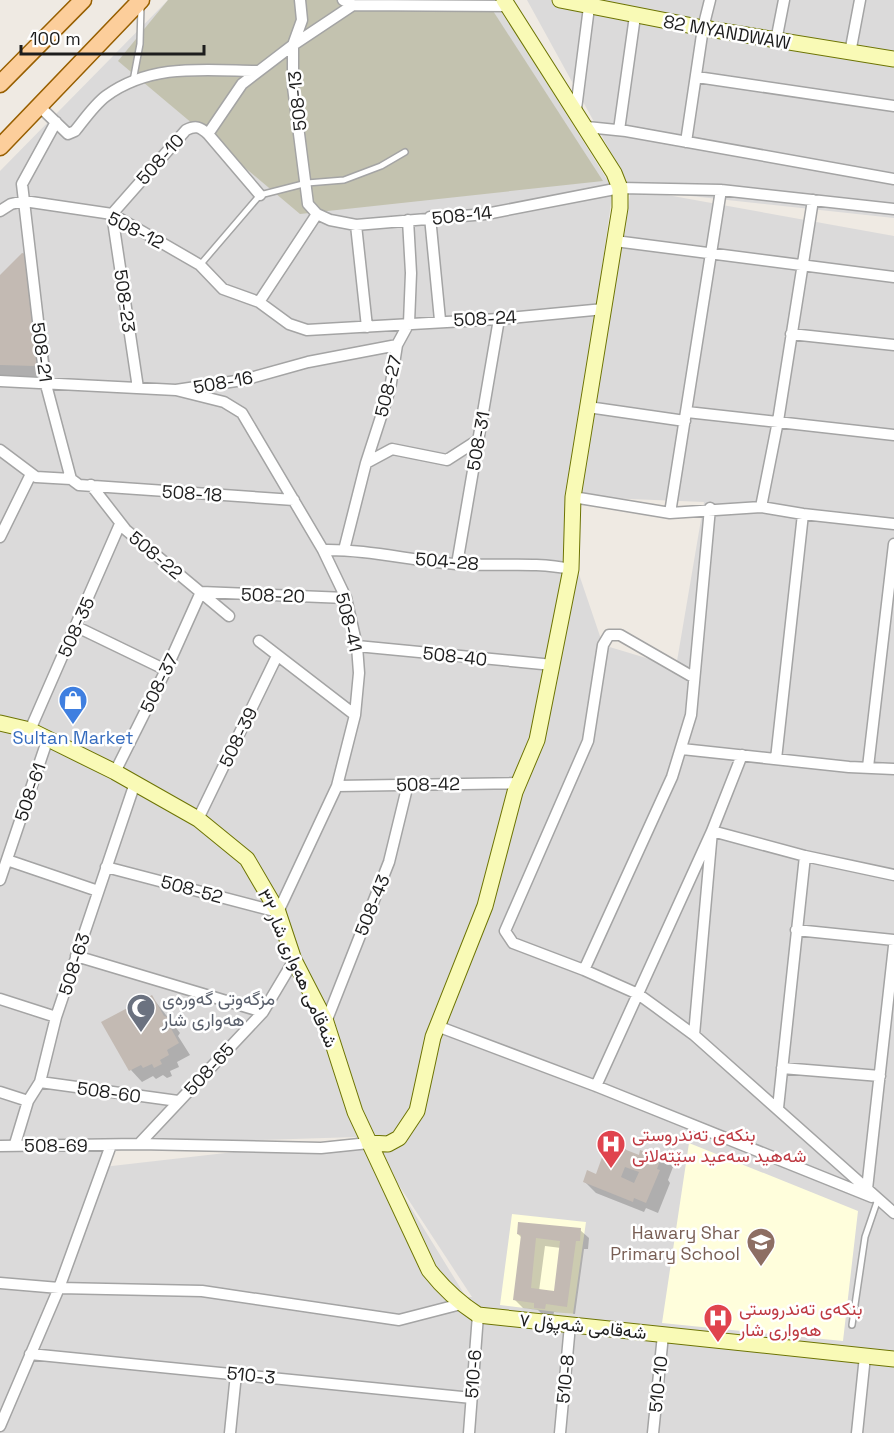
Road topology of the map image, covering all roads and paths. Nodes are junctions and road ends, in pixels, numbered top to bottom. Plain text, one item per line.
1 (83, 0) edge
2 (141, 0) edge
3 (300, 0) edge
4 (560, 0) edge
5 (710, 0) edge
6 (784, 0) edge
7 (860, 0) edge
8 (348, 3) edge
9 (506, 3) edge
10 (589, 8) junction
11 (635, 16) junction
12 (703, 28) junction
13 (776, 41) junction
14 (292, 45) junction
15 (850, 53) junction
16 (894, 59) edge
17 (257, 71) junction
18 (698, 77) junction
19 (134, 81) junction
20 (0, 84) edge
21 (39, 106) junction
22 (894, 106) edge
23 (576, 110) junction
24 (56, 122) junction
25 (587, 127) junction
26 (619, 130) junction
27 (208, 134) junction
28 (686, 142) junction
29 (0, 147) edge
30 (405, 152) dead end
31 (894, 179) edge
32 (307, 183) junction
33 (620, 188) junction
34 (721, 190) junction
35 (260, 195) junction
36 (813, 200) junction
37 (24, 201) junction
38 (894, 209) edge
39 (0, 211) edge
40 (112, 214) junction
41 (317, 214) junction
42 (430, 218) junction
43 (408, 220) junction
44 (356, 225) junction
45 (615, 241) junction
46 (712, 253) junction
47 (200, 265) junction
48 (802, 267) junction
49 (894, 277) edge
50 (259, 302) junction
51 (604, 309) junction
52 (499, 319) junction
53 (440, 320) junction
54 (410, 323) junction
55 (367, 327) junction
56 (791, 334) junction
57 (398, 345) junction
58 (894, 345) edge
59 (0, 381) edge
60 (45, 381) junction
61 (138, 388) junction
62 (176, 390) junction
63 (588, 407) junction
64 (686, 417) junction
65 (778, 421) junction
66 (894, 435) edge
67 (478, 440) junction
68 (0, 450) edge
69 (366, 463) junction
70 (31, 474) junction
71 (71, 479) junction
72 (91, 485) junction
73 (573, 496) junction
74 (294, 500) junction
75 (761, 507) junction
76 (710, 508) junction
77 (670, 513) junction
78 (803, 514) junction
79 (120, 524) junction
80 (894, 524) edge
81 (0, 537) edge
82 (894, 544) edge
83 (344, 549) junction
84 (323, 550) junction
85 (457, 564) junction
86 (571, 569) junction
87 (201, 592) junction
88 (346, 598) junction
89 (229, 616) dead end
90 (76, 627) junction
91 (259, 642) dead end
92 (357, 646) junction
93 (277, 656) junction
94 (553, 665) junction
95 (166, 670) junction
96 (693, 676) junction
97 (355, 715) junction
98 (0, 723) edge
99 (30, 730) junction
100 (48, 738) junction
101 (682, 749) junction
102 (741, 755) junction
103 (776, 759) junction
104 (868, 767) junction
105 (894, 769) edge
106 (116, 772) junction
107 (135, 783) junction
108 (518, 783) junction
109 (408, 784) junction
110 (337, 786) junction
111 (198, 819) junction
112 (712, 831) junction
113 (805, 856) junction
114 (6, 860) junction
115 (106, 867) junction
116 (894, 875) edge
117 (0, 880) edge
118 (98, 891) junction
119 (278, 912) junction
120 (796, 930) junction
121 (894, 940) edge
122 (894, 946) edge
123 (76, 956) junction
124 (294, 960) junction
125 (584, 969) junction
126 (638, 994) junction
127 (0, 999) edge
128 (263, 1012) junction
129 (56, 1017) junction
130 (326, 1022) junction
131 (437, 1026) junction
132 (694, 1035) junction
133 (782, 1068) junction
134 (880, 1076) junction
135 (40, 1082) junction
136 (596, 1086) junction
137 (0, 1092) edge
138 (28, 1101) junction
139 (178, 1101) junction
140 (778, 1108) junction
141 (369, 1143) junction
142 (15, 1144) junction
143 (139, 1144) junction
144 (111, 1145) junction
145 (0, 1146) edge
146 (867, 1189) junction
147 (878, 1199) junction
148 (894, 1213) edge
149 (0, 1283) edge
150 (58, 1288) junction
151 (461, 1304) junction
152 (478, 1315) junction
153 (570, 1325) junction
154 (852, 1325) dead end
155 (663, 1335) junction
156 (30, 1354) junction
157 (865, 1356) junction
158 (894, 1359) edge
159 (236, 1374) junction
160 (472, 1398) junction
161 (0, 1426) edge
162 (230, 1433) edge
163 (469, 1433) edge
164 (560, 1433) edge
165 (653, 1433) edge
166 (857, 1433) edge

1 - 20 main road
2 - 19 lane
2 - 21 main road
3 - 14 street, 508-13
4 - 10 street, 82 MYANDWAW
5 - 12 street
6 - 13 street
7 - 15 street
8 - 9 street
8 - 14 street
9 - 23 street
10 - 11 street, 82 MYANDWAW
10 - 23 street
11 - 12 street, 82 MYANDWAW
11 - 26 street
12 - 13 street, 82 MYANDWAW
12 - 18 street
13 - 15 street, 82 MYANDWAW
14 - 17 street
14 - 32 street, 508-13
15 - 16 street, 82 MYANDWAW
17 - 19 street
17 - 27 street
18 - 22 street
18 - 28 street
19 - 24 street
21 - 24 street
21 - 29 main road
23 - 25 street
24 - 37 street, 508-21
25 - 26 street
25 - 33 street
26 - 28 street
27 - 35 street, 508-10
27 - 40 street, 508-10
28 - 31 street
30 - 32 lane
32 - 35 lane
32 - 41 street, 508-13
33 - 34 street, 508-14
33 - 42 street, 508-14
33 - 45 street
34 - 36 street, 508-14
34 - 46 street
35 - 47 lane
36 - 38 street, 508-14
36 - 48 street
37 - 39 street
37 - 40 street, 508-12
37 - 60 street, 508-21
40 - 47 street, 508-12
40 - 61 street, 508-23
41 - 44 street, 508-14
41 - 50 street
42 - 43 street, 508-14
42 - 53 street
43 - 44 street, 508-14
43 - 54 street, 508-27
44 - 55 street
45 - 46 street
45 - 51 street
46 - 48 street
46 - 64 street
47 - 50 street, 508-12
48 - 49 street
48 - 56 street
50 - 55 street, 508-12
51 - 52 street, 508-24
51 - 63 street
52 - 53 street, 508-24
52 - 67 street, 508-31
53 - 54 street, 508-24
54 - 55 street, 508-24
54 - 57 street, 508-27
56 - 58 street
56 - 65 street
57 - 62 street, 508-16
57 - 69 street, 508-27
59 - 60 street, 508-16
60 - 61 street, 508-16
60 - 71 street, 508-21
61 - 62 street, 508-16
62 - 74 street, 508-41
63 - 64 street
63 - 73 street
64 - 65 street
64 - 77 street
65 - 66 street
65 - 75 street
67 - 69 street
67 - 85 street, 508-31
68 - 70 street
69 - 83 street, 508-27
70 - 71 street
70 - 81 street
71 - 72 street
72 - 74 street, 508-18
72 - 79 street, 508-22
73 - 77 street
73 - 86 street
74 - 84 street, 508-41
75 - 76 street
75 - 78 street
76 - 77 street
76 - 96 street
78 - 80 street
78 - 103 street
79 - 87 street, 508-22
79 - 90 street, 508-35
82 - 104 street
83 - 84 street, 504-28
83 - 85 street, 504-28
84 - 88 street, 508-41
85 - 86 street, 504-28
86 - 94 street
87 - 88 street, 508-20
87 - 89 street, 508-22
87 - 95 street, 508-37
88 - 92 street, 508-41
90 - 95 street
90 - 99 street, 508-35
91 - 93 street
92 - 94 street, 508-40
92 - 97 street, 508-41
93 - 97 street
93 - 111 street, 508-39
94 - 108 street
95 - 106 street, 508-37
96 - 101 street
96 - 125 street
97 - 110 street, 508-41
98 - 99 street, شەقامی هەواری شار ٣٢
99 - 100 street, شەقامی هەواری شار ٣٢
100 - 106 street, شەقامی هەواری شار ٣٢
100 - 114 street, 508-61
101 - 102 street
101 - 125 street
102 - 103 street
102 - 112 street
103 - 104 street
104 - 105 street
106 - 107 street, شەقامی هەواری شار ٣٢
107 - 111 street, شەقامی هەواری شار ٣٢
107 - 115 street, 508-63
108 - 109 street, 508-42
108 - 131 street
109 - 110 street, 508-42
109 - 130 street, 508-43
110 - 119 street, 508-41
111 - 119 street, شەقامی هەواری شار ٣٢
112 - 113 street
112 - 126 street
112 - 132 street
113 - 116 street
113 - 120 street
114 - 117 street, 508-61
114 - 118 street
115 - 118 street, 508-63
115 - 119 street, 508-52
118 - 123 street, 508-63
119 - 124 street, شەقامی هەواری شار ٣٢
120 - 121 street
120 - 133 street
122 - 134 street
123 - 128 street
123 - 129 street, 508-63
124 - 128 street, 508-65
124 - 130 street, شەقامی هەواری شار ٣٢
125 - 126 street
126 - 132 street
126 - 136 street
127 - 129 street
128 - 139 street, 508-65
129 - 135 street, 508-63
130 - 141 street, شەقامی هەواری شار ٣٢
131 - 136 street
131 - 141 street
132 - 140 street
133 - 134 street
133 - 140 street
134 - 146 street
135 - 138 street, 508-63
135 - 139 street, 508-60
136 - 147 street
137 - 138 street
138 - 142 street, 508-63
139 - 143 street, 508-65
140 - 146 street
141 - 143 street, 508-69
141 - 151 street, شەقامی شەپۆل ٧
142 - 144 street, 508-69
142 - 145 street, 508-69
143 - 144 street, 508-69
144 - 150 street
146 - 147 street
147 - 148 street
147 - 154 lane
149 - 150 street
150 - 151 street
150 - 156 street
151 - 152 street, شەقامی شەپۆل ٧
152 - 153 street, شەقامی شەپۆل ٧
152 - 160 street, 510-6
153 - 155 street, شەقامی شەپۆل ٧
153 - 164 street, 510-8
155 - 157 street, شەقامی شەپۆل ٧
155 - 165 street, 510-10
156 - 159 street, 510-3
156 - 161 street
157 - 158 street, شەقامی شەپۆل ٧
157 - 166 street
159 - 160 street, 510-3
159 - 162 street
160 - 163 street, 510-6

